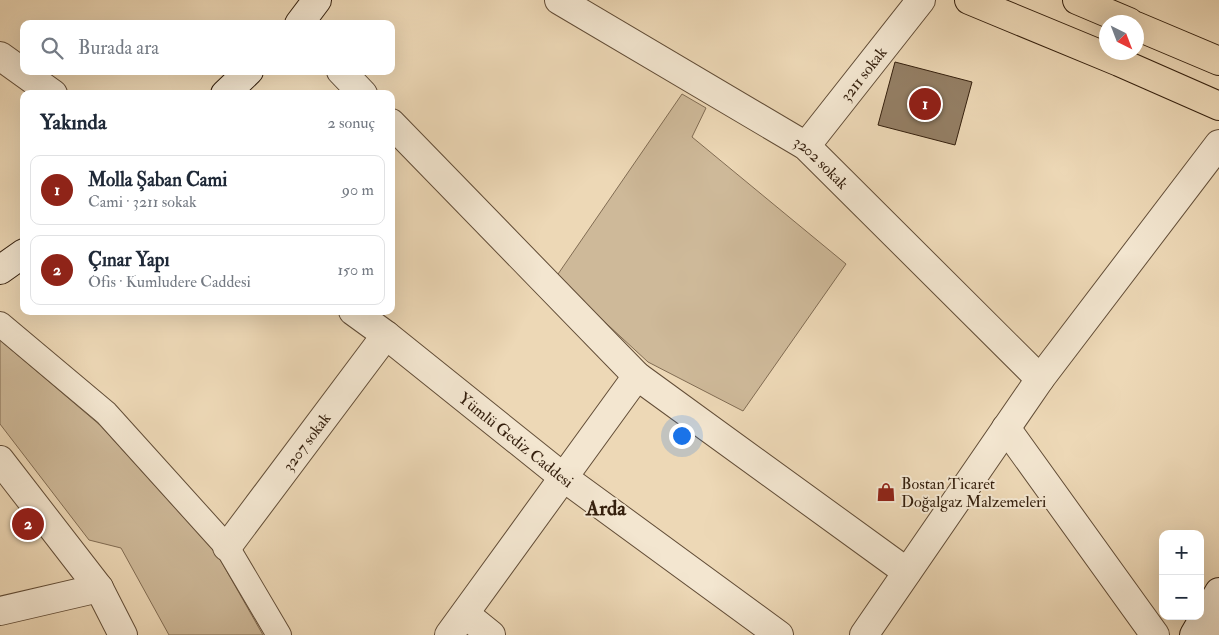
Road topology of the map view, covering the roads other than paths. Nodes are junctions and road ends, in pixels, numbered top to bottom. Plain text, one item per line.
1 (317, 0) edge
2 (559, 0) edge
3 (920, 0) edge
4 (969, 0) edge
5 (1077, 0) edge
6 (1112, 15) edge
7 (302, 20) edge
8 (1144, 29) edge
9 (0, 56) edge
10 (1219, 61) edge
11 (20, 71) edge
12 (26, 75) edge
13 (245, 75) edge
14 (345, 75) edge
15 (47, 90) edge
16 (229, 90) edge
17 (359, 90) edge
18 (1219, 106) edge
19 (395, 127) edge
20 (1219, 144) edge
21 (806, 146) junction
22 (20, 257) edge
23 (0, 270) edge
24 (359, 315) edge
25 (0, 324) edge
26 (386, 335) junction
27 (637, 376) junction
28 (1040, 379) junction
29 (1006, 428) junction
30 (0, 460) edge
31 (563, 477) junction
32 (227, 547) junction
33 (907, 572) junction
34 (99, 588) junction
35 (1219, 592) edge
36 (0, 611) edge
37 (457, 624) edge
38 (1210, 631) edge
39 (123, 635) edge
40 (279, 635) edge
41 (491, 635) edge
42 (779, 635) edge
43 (864, 635) edge
44 (1155, 635) edge

1 - 7 street
2 - 21 street, 3202 sokak
3 - 21 street, 3211 sokak
4 - 18 main road
5 - 6 main road
8 - 10 main road
9 - 11 street
12 - 15 street
13 - 16 street
14 - 17 street
19 - 27 street
20 - 28 street
21 - 28 street, 3202 sokak
22 - 23 street
24 - 26 street, Yümlü Gediz Caddesi
25 - 32 street
26 - 31 street, Yümlü Gediz Caddesi
26 - 32 street, 3207 sokak
27 - 31 street
27 - 33 street
28 - 29 street
29 - 33 street
29 - 44 street
30 - 34 street
31 - 37 street
31 - 42 street, Yümlü Gediz Caddesi
32 - 40 street
33 - 43 street
34 - 36 street
34 - 39 street
35 - 38 street
37 - 41 street

